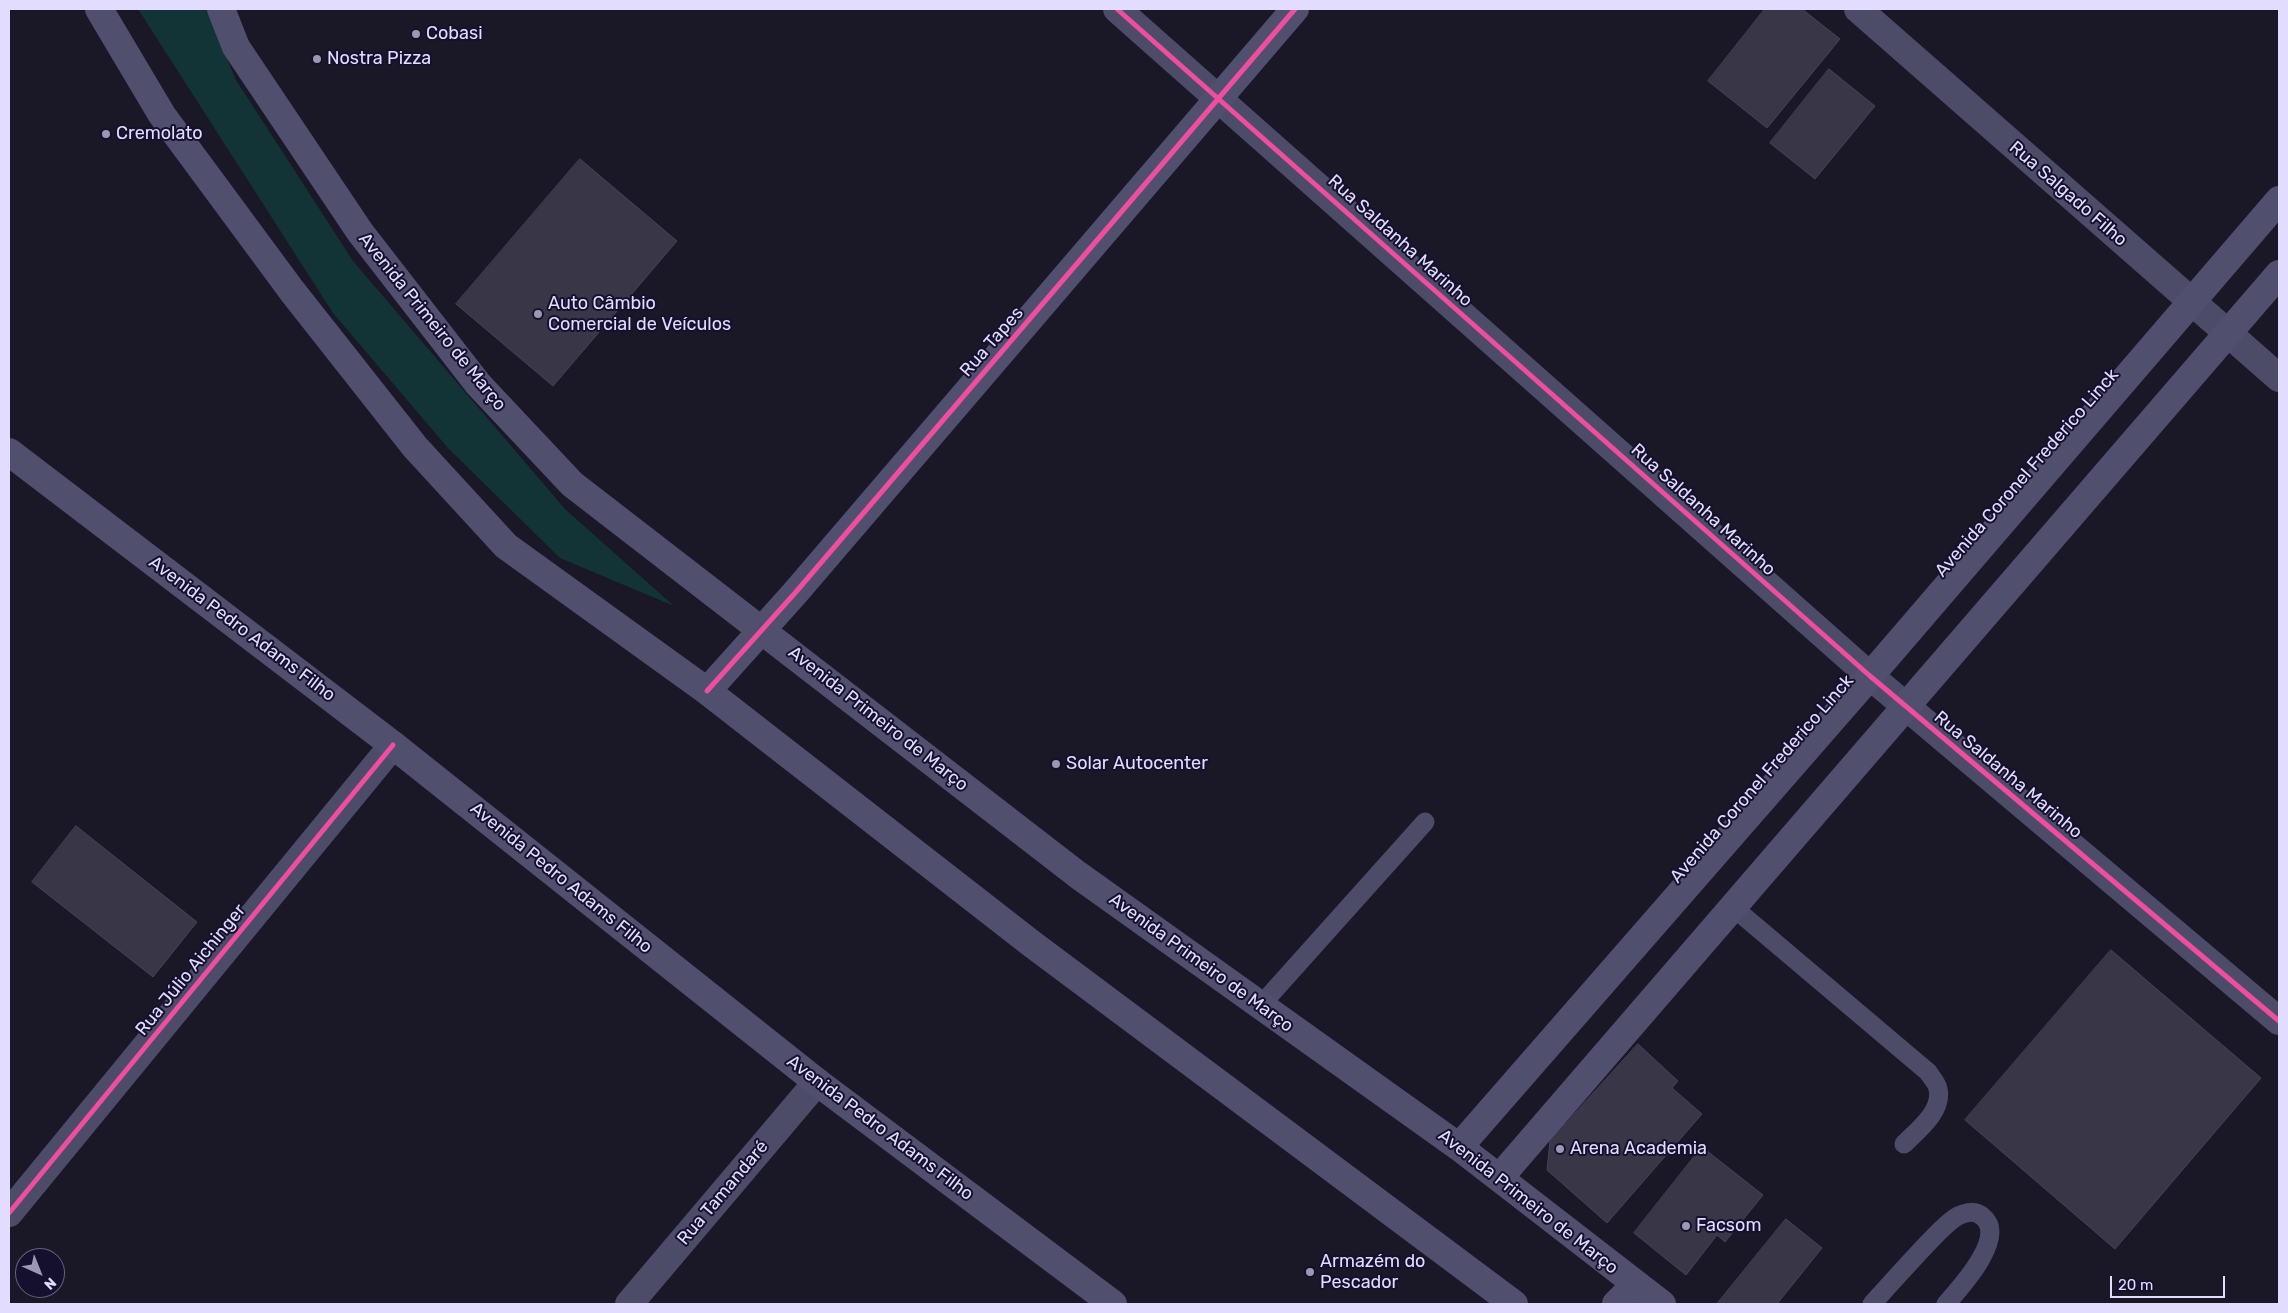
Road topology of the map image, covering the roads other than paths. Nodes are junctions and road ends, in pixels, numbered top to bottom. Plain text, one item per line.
1 (99, 9) edge
2 (221, 9) edge
3 (1117, 9) edge
4 (1295, 9) edge
5 (1858, 9) edge
6 (1220, 99) junction
7 (2279, 200) edge
8 (2279, 274) edge
9 (2191, 303) junction
10 (2228, 334) junction
11 (2279, 378) edge
12 (9, 452) edge
13 (762, 630) junction
14 (1870, 676) junction
15 (707, 691) junction
16 (1906, 707) junction
17 (394, 745) junction
18 (1425, 822) dead end
19 (1734, 908) junction
20 (1261, 1005) junction
21 (2279, 1020) edge
22 (818, 1082) junction
23 (1904, 1144) dead end
24 (1459, 1147) junction
25 (1500, 1177) junction
26 (9, 1213) edge
27 (1635, 1285) junction
28 (629, 1304) edge
29 (1113, 1304) edge
30 (1514, 1304) edge
31 (1616, 1304) edge
32 (1662, 1304) edge
33 (1872, 1304) edge
34 (1946, 1304) edge

1 - 15 main road
2 - 13 main road, Avenida Primeiro de Março
3 - 6 street, Rua Saldanha Marinho
4 - 6 main road, Rua Tapes
5 - 9 street, Rua Salgado Filho
6 - 13 main road, Rua Tapes
6 - 14 street, Rua Saldanha Marinho
7 - 9 main road, Avenida Coronel Frederico Linck
8 - 10 main road
9 - 10 street, Rua Salgado Filho
9 - 14 main road, Avenida Coronel Frederico Linck
10 - 11 street, Rua Salgado Filho
10 - 16 main road
12 - 17 main road, Avenida Pedro Adams Filho
13 - 15 main road, Rua Tapes
13 - 20 main road, Avenida Primeiro de Março
14 - 16 street, Rua Saldanha Marinho
14 - 24 main road, Avenida Coronel Frederico Linck
15 - 30 main road
16 - 19 main road
16 - 21 street, Rua Saldanha Marinho
17 - 22 main road, Avenida Pedro Adams Filho
17 - 26 street, Rua Júlio Aichinger
18 - 20 lane
19 - 23 lane
19 - 25 main road
20 - 24 main road, Avenida Primeiro de Março
22 - 28 street, Rua Tamandaré
22 - 29 main road, Avenida Pedro Adams Filho
24 - 25 main road, Avenida Primeiro de Março
25 - 27 main road, Avenida Primeiro de Março
27 - 31 main road
27 - 32 main road, Avenida Primeiro de Março
33 - 34 lane

